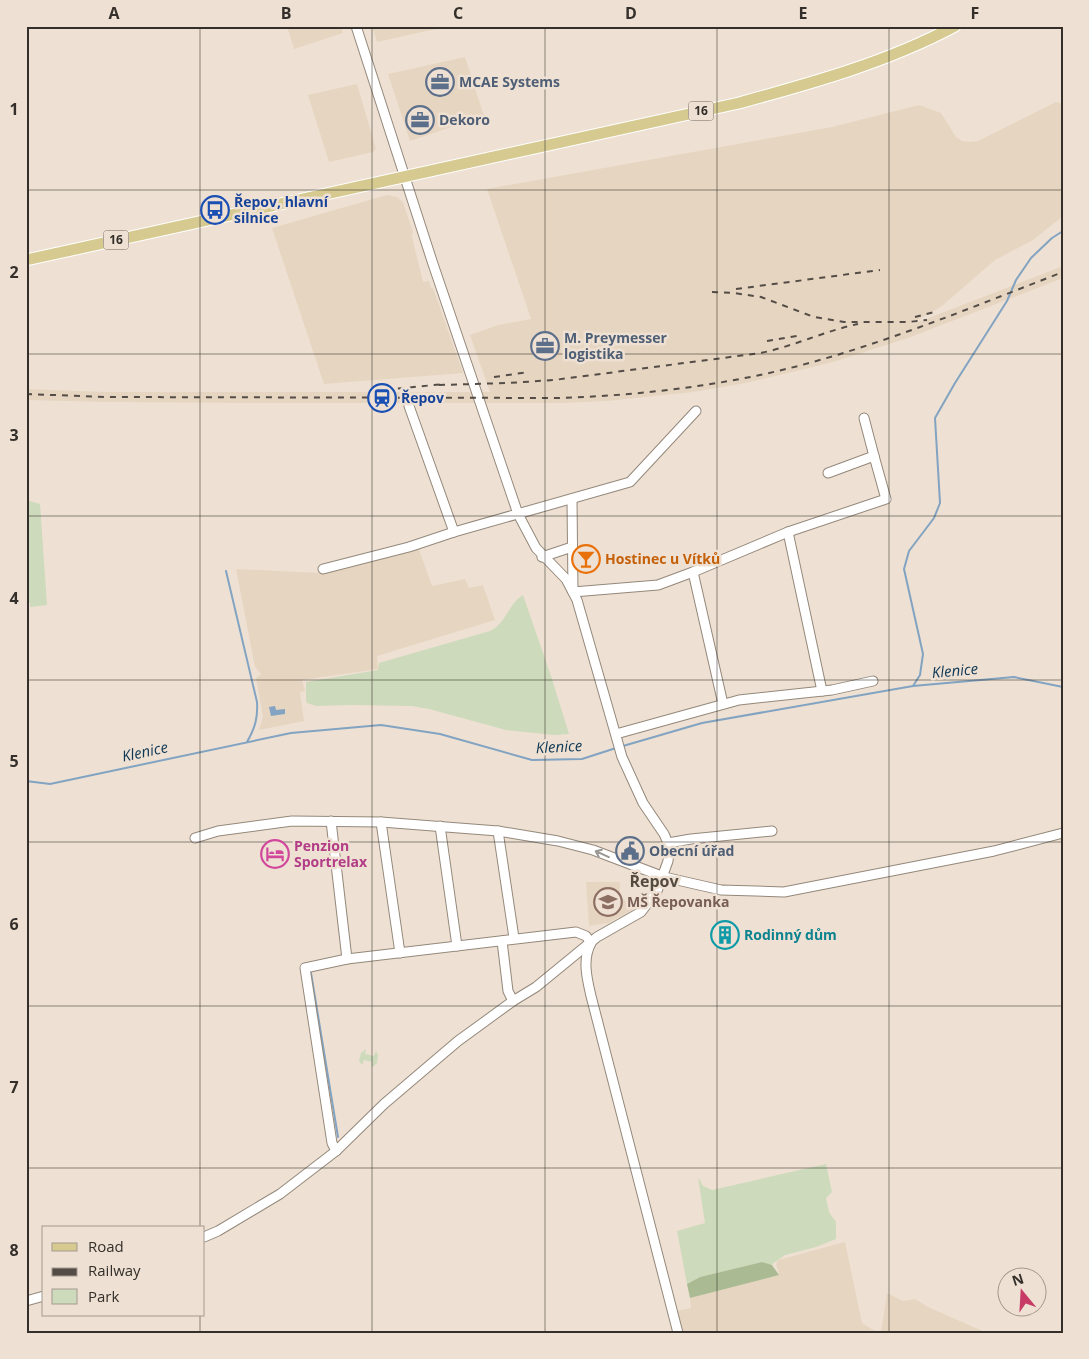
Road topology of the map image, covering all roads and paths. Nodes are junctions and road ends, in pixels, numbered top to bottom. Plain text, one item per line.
1 (356, 26) edge
2 (955, 26) edge
3 (404, 176) junction
4 (26, 260) edge
5 (409, 406) dead end
6 (696, 411) dead end
7 (864, 418) dead end
8 (874, 456) junction
9 (828, 473) dead end
10 (572, 499) junction
11 (518, 514) junction
12 (454, 532) junction
13 (788, 532) junction
14 (572, 548) junction
15 (542, 557) junction
16 (324, 569) dead end
17 (693, 572) junction
18 (573, 592) junction
19 (873, 680) dead end
20 (822, 692) junction
21 (723, 704) junction
22 (616, 736) junction
23 (331, 821) junction
24 (381, 822) junction
25 (440, 826) junction
26 (498, 831) junction
27 (772, 831) dead end
28 (1063, 834) edge
29 (195, 838) dead end
30 (668, 843) junction
31 (664, 877) junction
32 (514, 938) junction
33 (502, 940) junction
34 (591, 943) junction
35 (457, 946) junction
36 (400, 953) junction
37 (347, 959) junction
38 (513, 1000) junction
39 (336, 1151) junction
40 (205, 1237) edge
41 (42, 1296) edge
42 (26, 1300) edge
43 (678, 1333) edge

1 - 3 street
2 - 3 main road, 16
3 - 4 main road, 16
3 - 11 street
5 - 12 street
6 - 10 street
7 - 8 street
8 - 9 street
8 - 13 street
10 - 11 street
10 - 14 street
11 - 12 street
11 - 15 street
12 - 16 street
13 - 17 street
13 - 20 street
14 - 15 street
14 - 18 street
15 - 18 street
17 - 18 street
17 - 21 street
18 - 22 street
19 - 20 street
20 - 21 street
21 - 22 street
22 - 30 street
23 - 24 street
23 - 29 street
23 - 37 street
24 - 25 street
24 - 36 street
25 - 26 street
25 - 35 street
31 -> 26 street
26 - 32 street
27 - 30 street
28 - 31 street
30 - 31 street
31 - 34 street
32 - 33 street
32 - 34 street
33 - 35 street
33 - 38 street
34 - 38 street
34 - 43 street
35 - 36 street
36 - 37 street
37 - 39 street
38 - 39 street
39 - 40 street
41 - 42 street

